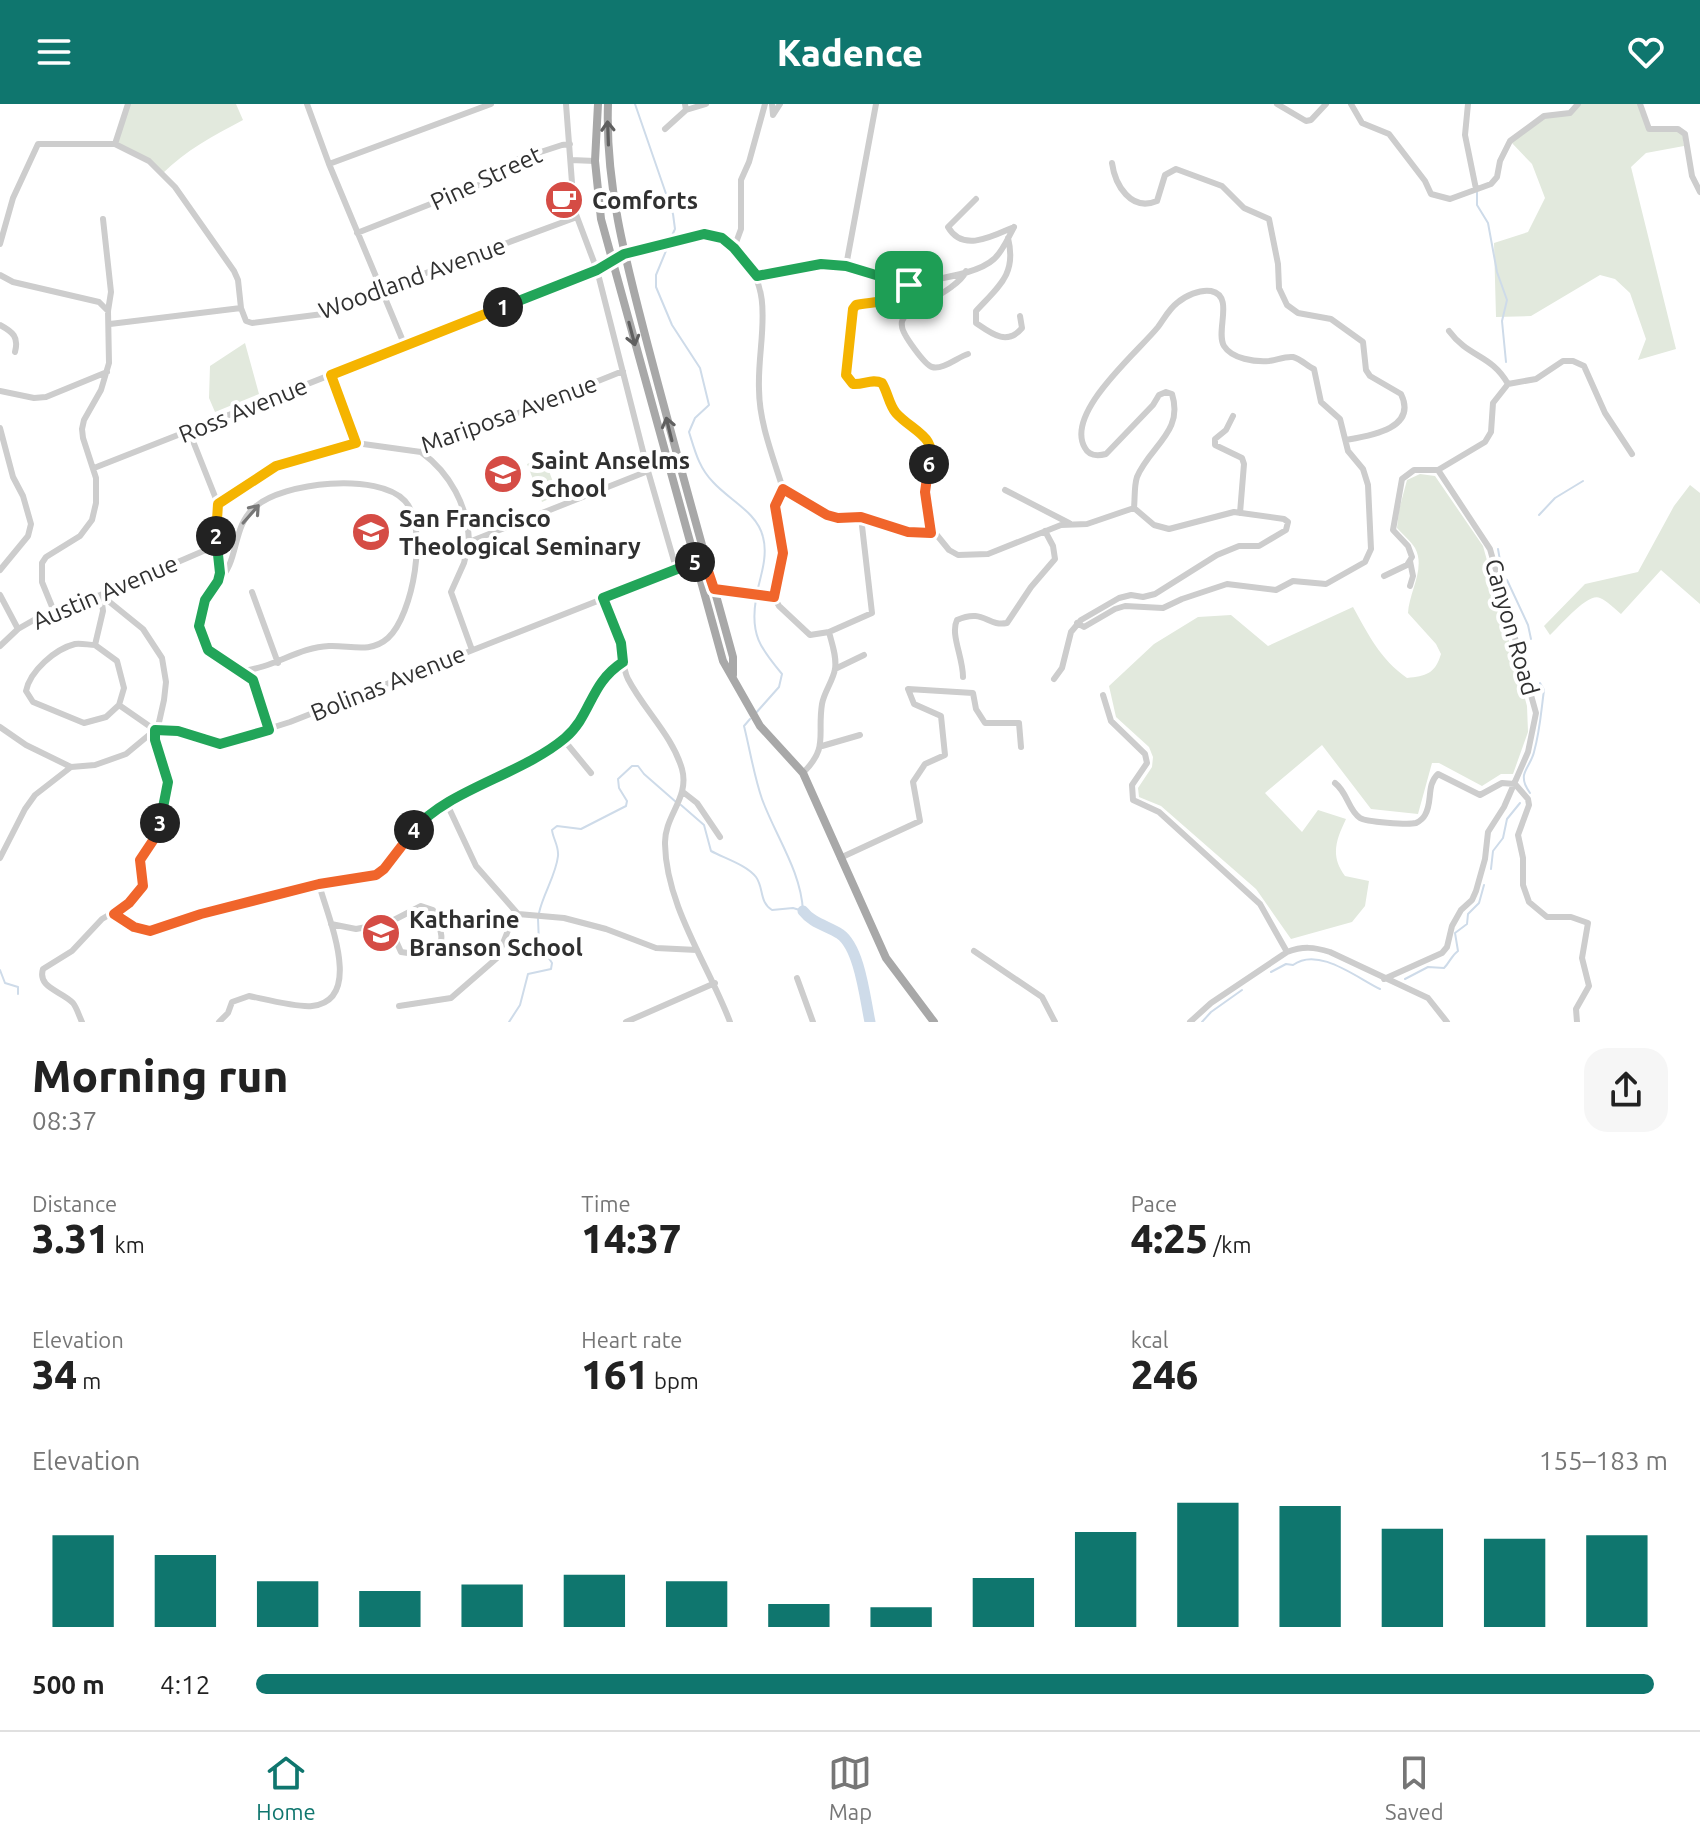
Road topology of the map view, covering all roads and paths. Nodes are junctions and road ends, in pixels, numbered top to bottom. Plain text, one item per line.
1 (128, 104) edge
2 (307, 104) edge
3 (491, 104) edge
4 (566, 104) edge
5 (598, 104) edge
6 (608, 104) edge
7 (706, 104) edge
8 (765, 104) edge
9 (772, 104) edge
10 (780, 104) edge
11 (876, 104) edge
12 (1277, 104) edge
13 (1326, 104) edge
14 (1351, 104) edge
15 (1468, 104) edge
16 (1578, 104) edge
17 (1640, 104) edge
18 (685, 107) edge
19 (665, 129) dead end
20 (115, 144) junction
21 (570, 144) junction
22 (571, 160) junction
23 (595, 161) junction
24 (1112, 163) dead end
25 (329, 164) junction
26 (1476, 189) junction
27 (1700, 192) edge
28 (976, 199) dead end
29 (577, 217) junction
30 (103, 219) dead end
31 (357, 233) junction
32 (1008, 238) junction
33 (0, 244) edge
34 (734, 248) junction
35 (624, 254) junction
36 (612, 259) junction
37 (846, 266) junction
38 (597, 270) junction
39 (966, 271) junction
40 (0, 275) edge
41 (757, 276) junction
42 (909, 285) junction
43 (380, 290) junction
44 (241, 308) junction
45 (108, 311) junction
46 (1020, 316) dead end
47 (110, 324) junction
48 (0, 325) edge
49 (1449, 331) dead end
50 (405, 346) junction
51 (15, 352) dead end
52 (968, 354) dead end
53 (623, 371) junction
54 (107, 372) junction
55 (331, 375) junction
56 (1508, 384) junction
57 (0, 391) edge
58 (1233, 416) dead end
59 (0, 428) edge
60 (189, 431) junction
61 (1346, 440) junction
62 (356, 443) junction
63 (421, 452) junction
64 (1632, 454) dead end
65 (94, 468) junction
66 (1438, 470) junction
67 (648, 471) junction
68 (783, 489) junction
69 (1005, 490) dead end
70 (218, 504) junction
71 (1134, 508) junction
72 (1240, 513) junction
73 (861, 517) junction
74 (1072, 524) junction
75 (1045, 531) junction
76 (931, 533) junction
77 (469, 542) junction
78 (215, 546) junction
79 (704, 559) junction
80 (231, 561) junction
81 (1410, 561) junction
82 (695, 562) junction
83 (219, 564) junction
84 (676, 568) junction
85 (0, 570) edge
86 (1384, 576) dead end
87 (218, 581) junction
88 (1410, 586) dead end
89 (714, 589) junction
90 (252, 592) dead end
91 (0, 595) edge
92 (101, 595) junction
93 (774, 597) junction
94 (603, 598) junction
95 (53, 609) junction
96 (1077, 623) junction
97 (18, 629) junction
98 (829, 632) junction
99 (95, 645) junction
100 (0, 646) edge
101 (472, 650) junction
102 (864, 655) dead end
103 (623, 662) junction
104 (278, 663) junction
105 (267, 667) junction
106 (835, 669) junction
107 (242, 671) junction
108 (733, 675) junction
109 (963, 677) dead end
110 (1054, 679) dead end
111 (256, 684) junction
112 (1103, 695) dead end
113 (119, 705) junction
114 (0, 727) edge
115 (155, 730) junction
116 (269, 730) junction
117 (860, 735) dead end
118 (563, 739) junction
119 (822, 746) junction
120 (1021, 747) dead end
121 (71, 767) junction
122 (591, 773) dead end
123 (803, 773) junction
124 (1335, 783) dead end
125 (1515, 784) junction
126 (682, 795) junction
127 (447, 804) junction
128 (720, 837) dead end
129 (0, 858) edge
130 (840, 858) junction
131 (319, 884) junction
132 (114, 914) junction
133 (518, 914) junction
134 (388, 923) junction
135 (331, 924) junction
136 (697, 950) junction
137 (974, 951) dead end
138 (1287, 952) junction
139 (797, 978) dead end
140 (1384, 979) junction
141 (715, 983) junction
142 (399, 1006) dead end
143 (82, 1022) edge
144 (219, 1022) edge
145 (626, 1022) edge
146 (730, 1022) edge
147 (813, 1022) edge
148 (934, 1022) edge
149 (1055, 1022) edge
150 (1190, 1022) edge
151 (1447, 1022) edge
152 (1577, 1022) edge

1 - 20 street
2 - 25 street
3 - 25 street
4 - 21 street
5 - 23 main road
35 -> 6 main road
7 - 18 street
8 - 34 street
9 - 10 street
11 - 37 street
12 - 13 street
14 - 26 street
15 - 26 street
16 - 26 street
17 - 27 street
18 - 19 street
20 - 33 street
20 - 44 street
21 - 22 street
21 - 31 street, Pine Street
22 - 23 street
22 - 29 street
23 - 36 main road
24 - 61 street
25 - 31 street
28 - 32 street
29 - 38 street
29 - 43 street, Woodland Avenue
30 - 45 street
31 - 43 street
32 - 39 street
32 - 46 street
34 - 35 street, Ross Avenue
34 - 41 street
35 - 36 street, Ross Avenue
79 -> 35 main road
36 - 38 street, Ross Avenue
36 -> 82 main road
37 - 41 street
37 - 42 street
38 - 50 street, Ross Avenue
38 - 53 street
39 - 42 street
39 - 52 street
40 - 45 street
41 - 68 street
42 - 76 street
43 - 44 street, Woodland Avenue
43 - 50 street
44 - 47 street, Woodland Avenue
45 - 47 street
47 - 54 street
48 - 51 street
49 - 56 street
50 - 55 street, Ross Avenue
53 - 63 street, Mariposa Avenue
53 - 67 street
54 - 57 street
54 - 65 street
55 - 60 street, Ross Avenue
55 - 62 street
56 - 64 street
56 - 66 street
58 - 72 street
59 - 85 street
60 - 65 street, Ross Avenue
60 - 70 street
61 - 71 street
61 - 96 street
62 - 63 street, Mariposa Avenue
62 - 70 street, Mariposa Avenue
63 - 77 street
65 - 95 street
66 - 81 street
66 - 125 street, Canyon Road
67 - 77 street
67 - 84 street
68 - 73 street
68 - 93 street
69 - 74 street
70 - 78 street
71 - 72 street
71 - 74 street
72 - 96 street
73 - 76 street
73 - 98 street
74 - 75 street
75 - 76 street
75 - 109 street
77 - 101 street
78 - 83 street
78 - 92 street, Austin Avenue
79 - 82 street, Bolinas Avenue
79 - 89 main road
80 - 83 street
80 - 87 street
80 -> 104 street
81 - 86 street
81 - 88 street
82 - 84 street, Bolinas Avenue
82 - 108 main road
83 - 87 street
84 - 94 street, Bolinas Avenue
87 - 107 street
89 - 93 street
89 - 108 main road
90 - 104 street
91 - 97 street
92 - 95 street, Austin Avenue
92 - 99 street
92 - 115 street
93 - 98 street
94 - 101 street, Bolinas Avenue
94 - 103 street
95 - 97 street, Austin Avenue
96 - 110 street
97 - 100 street, Austin Avenue
98 - 106 street
99 - 113 street
99 - 113 street
101 - 116 street, Bolinas Avenue
102 - 106 street
103 - 118 street
103 - 126 street
104 - 105 street
105 - 107 street
105 - 111 street
106 - 119 street
107 - 111 street
108 - 123 main road
111 - 116 street
112 - 138 street
113 - 115 street
114 - 121 street
115 - 116 street, Bolinas Avenue
115 - 121 street
115 - 132 street
117 - 119 street
118 - 122 street
118 - 127 street
119 - 123 street
120 - 130 street
121 - 129 street
123 - 130 main road
124 - 125 street
125 - 140 street, Canyon Road
125 - 152 street
126 - 128 street
126 - 136 street
127 - 131 street
127 - 133 street
130 - 148 main road
131 - 132 street
131 - 135 street
132 - 143 street
133 - 136 street
133 - 142 street
134 - 134 street
134 - 135 street
135 - 144 street
136 - 141 street
137 - 149 street
138 - 140 street
138 - 150 street
139 - 147 street
140 - 151 street
141 - 145 street
141 - 146 street

